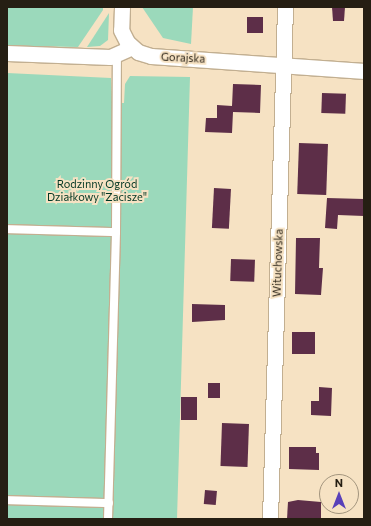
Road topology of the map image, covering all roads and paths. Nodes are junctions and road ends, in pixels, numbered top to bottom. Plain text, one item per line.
1 (122, 7) edge
2 (285, 7) edge
3 (132, 47) junction
4 (7, 53) edge
5 (117, 55) junction
6 (284, 64) junction
7 (364, 71) edge
8 (7, 230) edge
9 (116, 232) junction
10 (7, 500) edge
11 (109, 503) junction
12 (108, 519) edge
13 (270, 519) edge

1 - 3 street
2 - 6 street, Wituchowska
3 - 5 street
3 - 6 street, Gorajska
4 - 5 street
5 - 9 lane
6 - 7 street, Gorajska
6 - 13 street, Wituchowska
8 - 9 lane
9 - 11 lane
10 - 11 lane
11 - 12 lane

